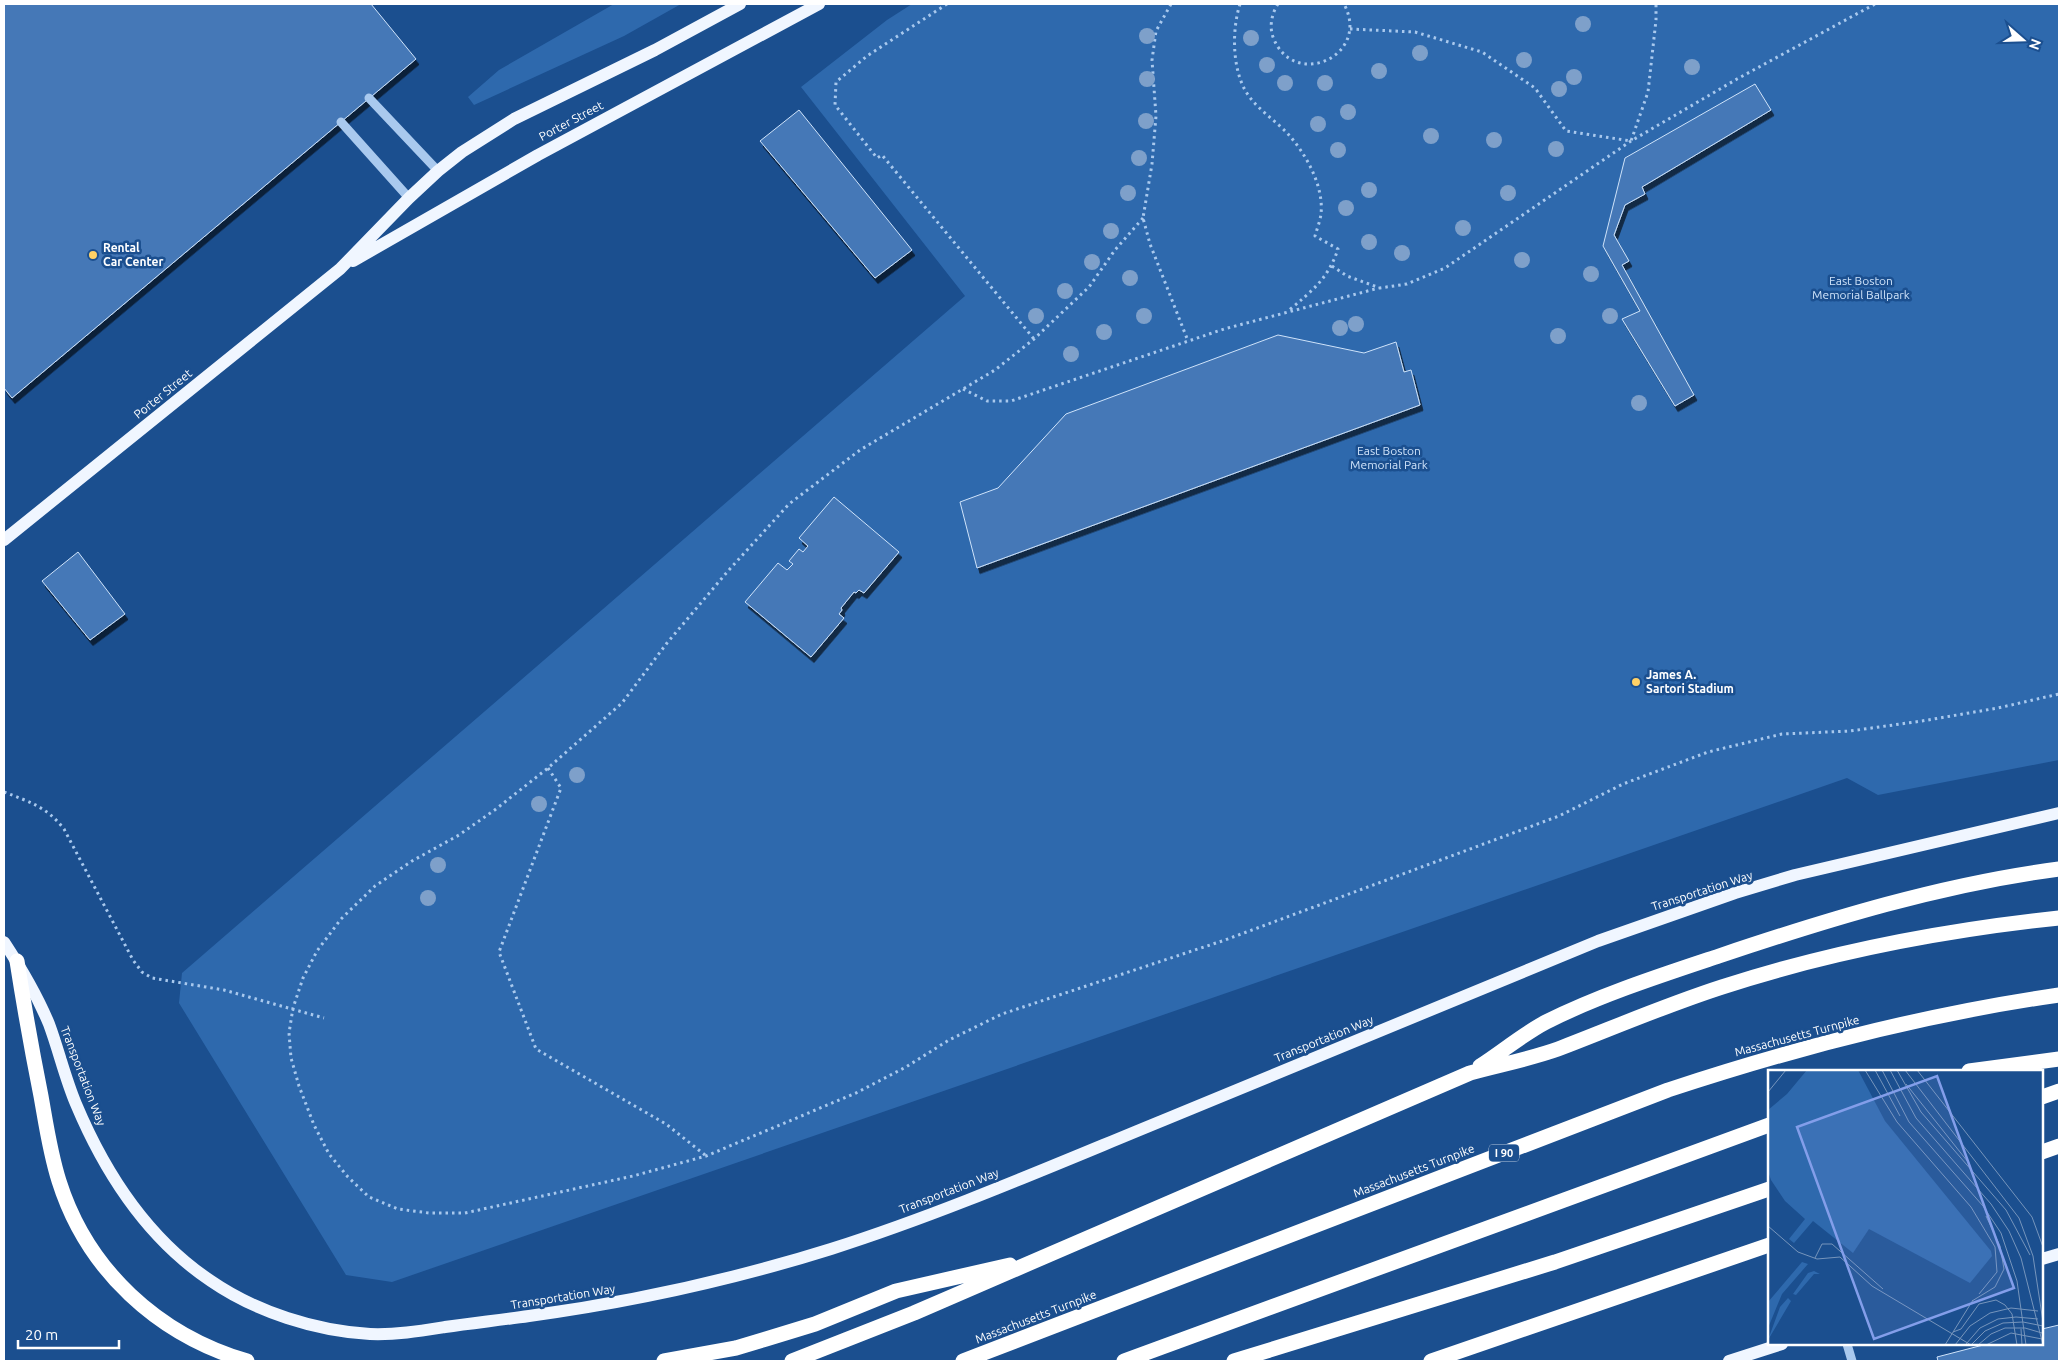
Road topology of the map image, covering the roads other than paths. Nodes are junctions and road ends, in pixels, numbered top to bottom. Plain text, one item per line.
1 (740, 4) edge
2 (819, 4) edge
3 (369, 98) dead end
4 (341, 122) dead end
5 (438, 171) junction
6 (409, 198) junction
7 (340, 269) junction
8 (4, 540) edge
9 (2059, 813) edge
10 (2059, 869) edge
11 (2059, 918) edge
12 (4, 942) edge
13 (17, 961) junction
14 (2059, 995) edge
15 (2059, 1059) edge
16 (1976, 1070) edge
17 (1470, 1073) junction
18 (2059, 1091) edge
19 (2043, 1097) edge
20 (1768, 1125) edge
21 (2059, 1146) edge
22 (2043, 1152) edge
23 (1768, 1189) edge
24 (1768, 1244) edge
25 (2059, 1254) edge
26 (1048, 1257) junction
27 (2043, 1259) edge
28 (1779, 1345) edge
29 (1847, 1345) edge
30 (247, 1361) edge
31 (664, 1361) edge
32 (792, 1361) edge
33 (963, 1361) edge
34 (1124, 1361) edge
35 (1234, 1361) edge
36 (1431, 1361) edge
37 (1729, 1361) edge
38 (1852, 1361) edge

1 - 5 main road, Porter Street
2 - 7 main road, Porter Street
3 - 5 lane
4 - 6 lane
5 - 6 main road, Porter Street
6 - 7 main road, Porter Street
7 - 8 main road, Porter Street
9 - 13 main road, Transportation Way
10 - 17 highway
11 - 17 highway
12 - 13 main road, Transportation Way
13 - 30 highway
14 - 33 highway, Massachusetts Turnpike / I 90
15 - 16 highway
17 - 26 highway
18 - 19 highway
20 - 34 highway
21 - 22 highway
23 - 35 highway
24 - 36 highway
25 - 27 main road
26 - 31 highway
26 - 32 highway
28 - 37 main road
29 - 38 lane

